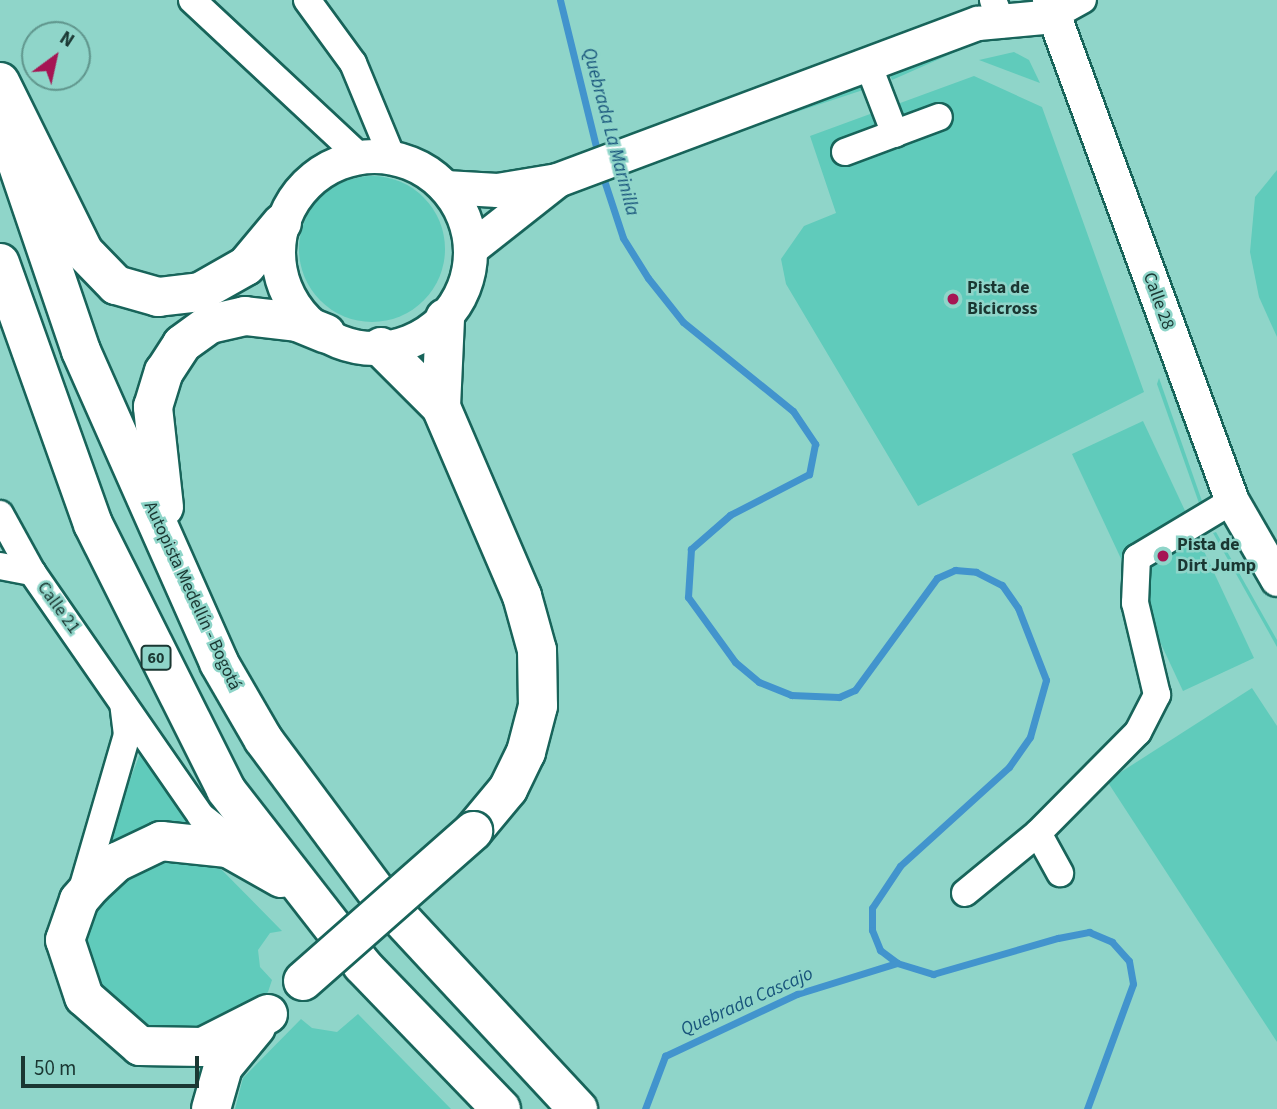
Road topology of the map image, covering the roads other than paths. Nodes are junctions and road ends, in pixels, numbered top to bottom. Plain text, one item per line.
1 (192, 0) edge
2 (307, 0) edge
3 (1083, 0) edge
4 (1050, 8) edge
5 (998, 12) edge
6 (868, 64) junction
7 (0, 82) edge
8 (0, 113) edge
9 (939, 117) dead end
10 (895, 134) junction
11 (845, 152) dead end
12 (359, 156) junction
13 (392, 157) junction
14 (569, 175) junction
15 (445, 187) junction
16 (282, 223) junction
17 (471, 248) junction
18 (0, 263) edge
19 (445, 318) junction
20 (326, 334) junction
21 (381, 347) junction
22 (441, 407) junction
23 (1232, 501) junction
24 (0, 513) edge
25 (169, 550) junction
26 (0, 566) edge
27 (32, 572) junction
28 (1277, 579) edge
29 (123, 699) junction
30 (1038, 834) junction
31 (252, 856) junction
32 (1060, 873) dead end
33 (302, 893) junction
34 (965, 893) dead end
35 (79, 900) junction
36 (268, 1014) junction
37 (428, 1036) junction
38 (541, 1071) junction
39 (211, 1109) edge
40 (477, 1109) edge
41 (500, 1109) edge
42 (578, 1109) edge
43 (600, 1109) edge

1 - 12 street
2 - 13 street
3 - 4 street
4 - 5 main road
4 - 23 main road, Calle 28
5 - 6 main road
6 - 10 street
6 - 14 main road
7 - 16 highway
8 - 25 highway, Autopista Medellín - Bogotá
9 - 10 street
10 - 11 street
12 - 13 main road
12 - 16 main road
13 - 15 main road
14 - 15 main road
14 - 17 main road
15 - 17 main road
16 - 20 main road
17 - 19 main road
18 - 33 highway, 60
19 - 21 main road
19 - 22 highway
20 - 21 main road
20 - 25 highway
21 - 22 highway
22 - 36 highway, bridge
23 - 28 main road, Calle 28
23 - 30 street
24 - 27 street, Calle 21
25 - 38 highway, Autopista Medellín - Bogotá
26 - 27 street
27 - 29 street, Calle 21
29 - 31 street, Calle 21
29 - 35 street
30 - 32 street
30 - 34 street
31 - 33 highway
31 - 35 highway
33 - 37 highway, 60
35 - 36 highway
36 - 39 highway
37 - 40 highway
37 - 41 highway, 60
38 - 42 highway, Autopista Medellín - Bogotá
38 - 43 main road

